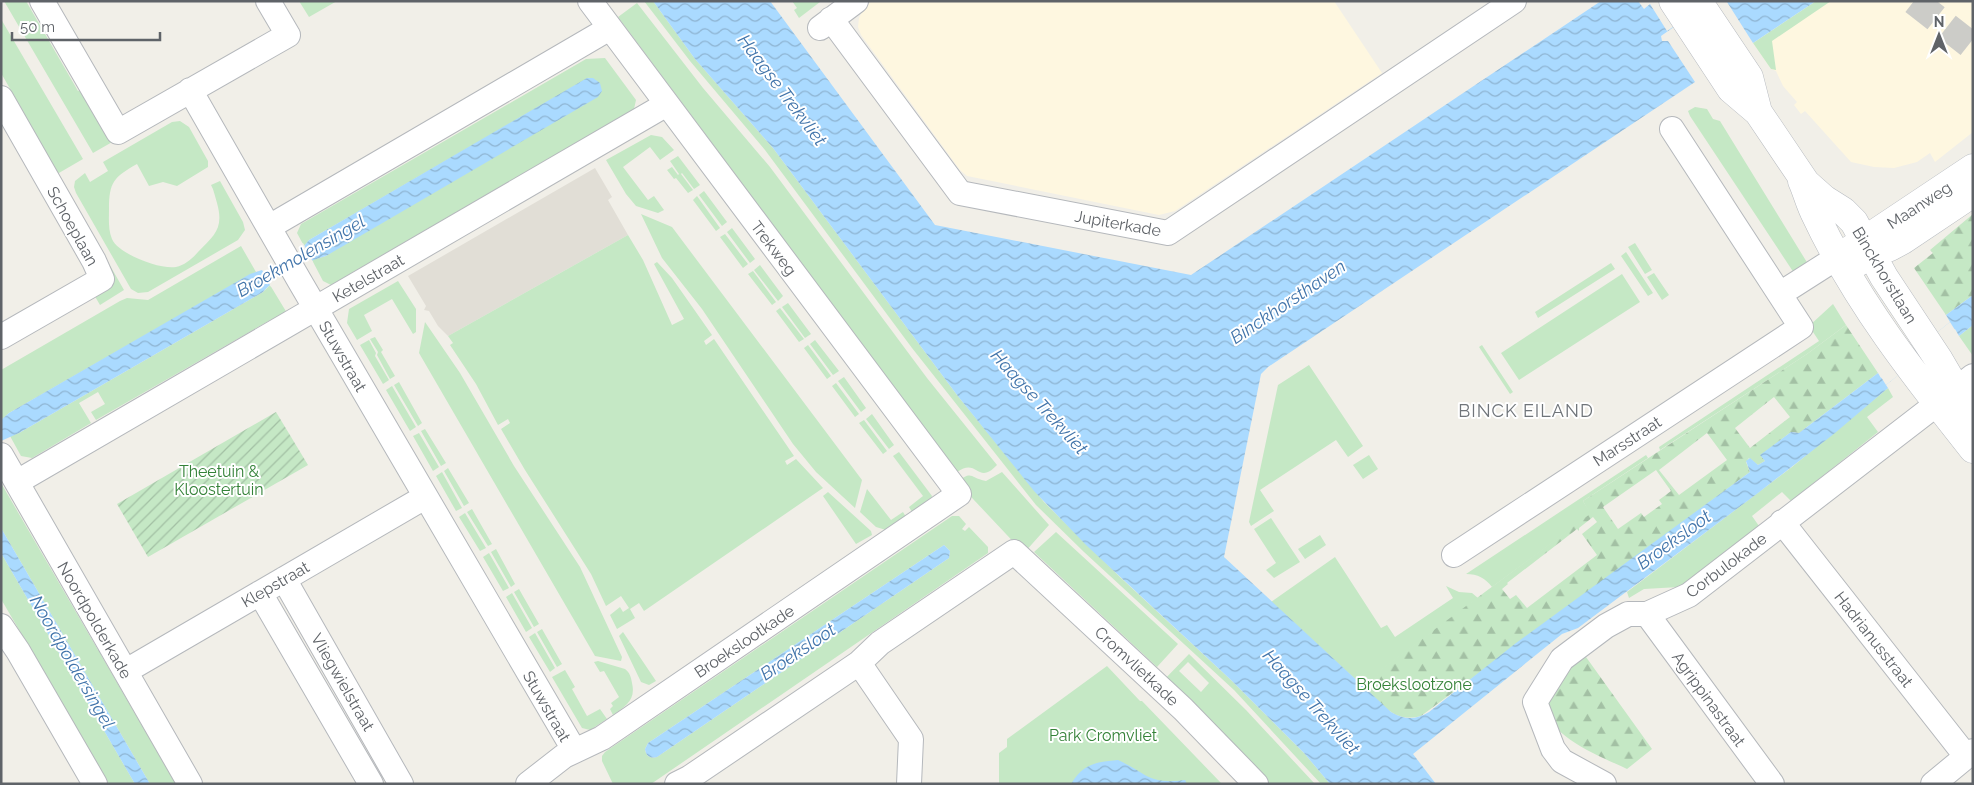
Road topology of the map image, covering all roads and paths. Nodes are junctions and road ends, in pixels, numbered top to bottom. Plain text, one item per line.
1 (42, 1) edge
2 (268, 1) edge
3 (590, 1) edge
4 (856, 1) edge
5 (1514, 1) edge
6 (1690, 7) edge
7 (610, 28) junction
8 (190, 90) junction
9 (1, 98) edge
10 (667, 104) junction
11 (1672, 129) dead end
12 (1973, 168) edge
13 (1800, 175) junction
14 (1973, 193) edge
15 (274, 237) junction
16 (1868, 247) junction
17 (1842, 264) junction
18 (316, 308) junction
19 (1789, 309) junction
20 (1, 337) edge
21 (1955, 389) edge
22 (1973, 412) edge
23 (1973, 449) edge
24 (1, 455) edge
25 (17, 482) junction
26 (959, 494) joint
27 (425, 497) junction
28 (1782, 522) junction
29 (1454, 555) dead end
30 (284, 579) junction
31 (260, 593) junction
32 (1647, 614) junction
33 (1, 626) edge
34 (859, 663) junction
35 (126, 671) junction
36 (574, 750) junction
37 (1970, 754) edge
38 (687, 782) edge
39 (95, 784) edge
40 (190, 784) edge
41 (371, 784) edge
42 (401, 784) edge
43 (528, 784) edge
44 (909, 784) edge
45 (1256, 784) edge
46 (1604, 784) edge
47 (1772, 784) edge
48 (1932, 784) edge

1 - 8 street
2 - 8 street
3 - 7 street, Trekweg
4 - 5 street, Jupiterkade
6 - 13 street, Binckhorstlaan
7 - 10 street, Trekweg
7 - 15 street
8 - 15 street, Stuwstraat
9 - 20 street, Schoeplaan
10 - 18 street, Ketelstraat
10 - 26 street, Trekweg
11 - 19 street
12 - 16 street, Maanweg
13 - 16 street, Binckhorstlaan
13 - 17 street, Binckhorstlaan
14 - 16 street, Maanweg
15 - 18 street, Stuwstraat
16 - 17 street
16 - 21 street, Binckhorstlaan
17 - 19 street, Binckhorstlaan
17 - 21 street, Binckhorstlaan
18 - 25 street, Ketelstraat
18 - 27 street, Stuwstraat
19 - 29 street, Marsstraat
21 - 22 street, Binckhorstlaan
21 - 23 street, Binckhorstlaan
21 - 28 street, Corbulokade
24 - 25 street, Noordpolderkade
25 - 35 street, Noordpolderkade
26 - 36 street, Broekslootkade
27 - 30 street, Klepstraat
27 - 36 street, Stuwstraat
28 - 32 street, Corbulokade
28 - 37 street, Hadrianusstraat
30 - 31 street, Klepstraat
30 - 42 street, Vliegwielstraat
31 - 35 street, Klepstraat
31 - 41 street, Vliegwielstraat
32 - 46 street, Corbulokade
32 - 47 street, Agrippinastraat
33 - 39 street
34 - 38 street
34 - 44 street
34 - 45 street, Cromvlietkade
35 - 40 street, Noordpolderkade
36 - 43 street, Broekslootkade
37 - 48 street

